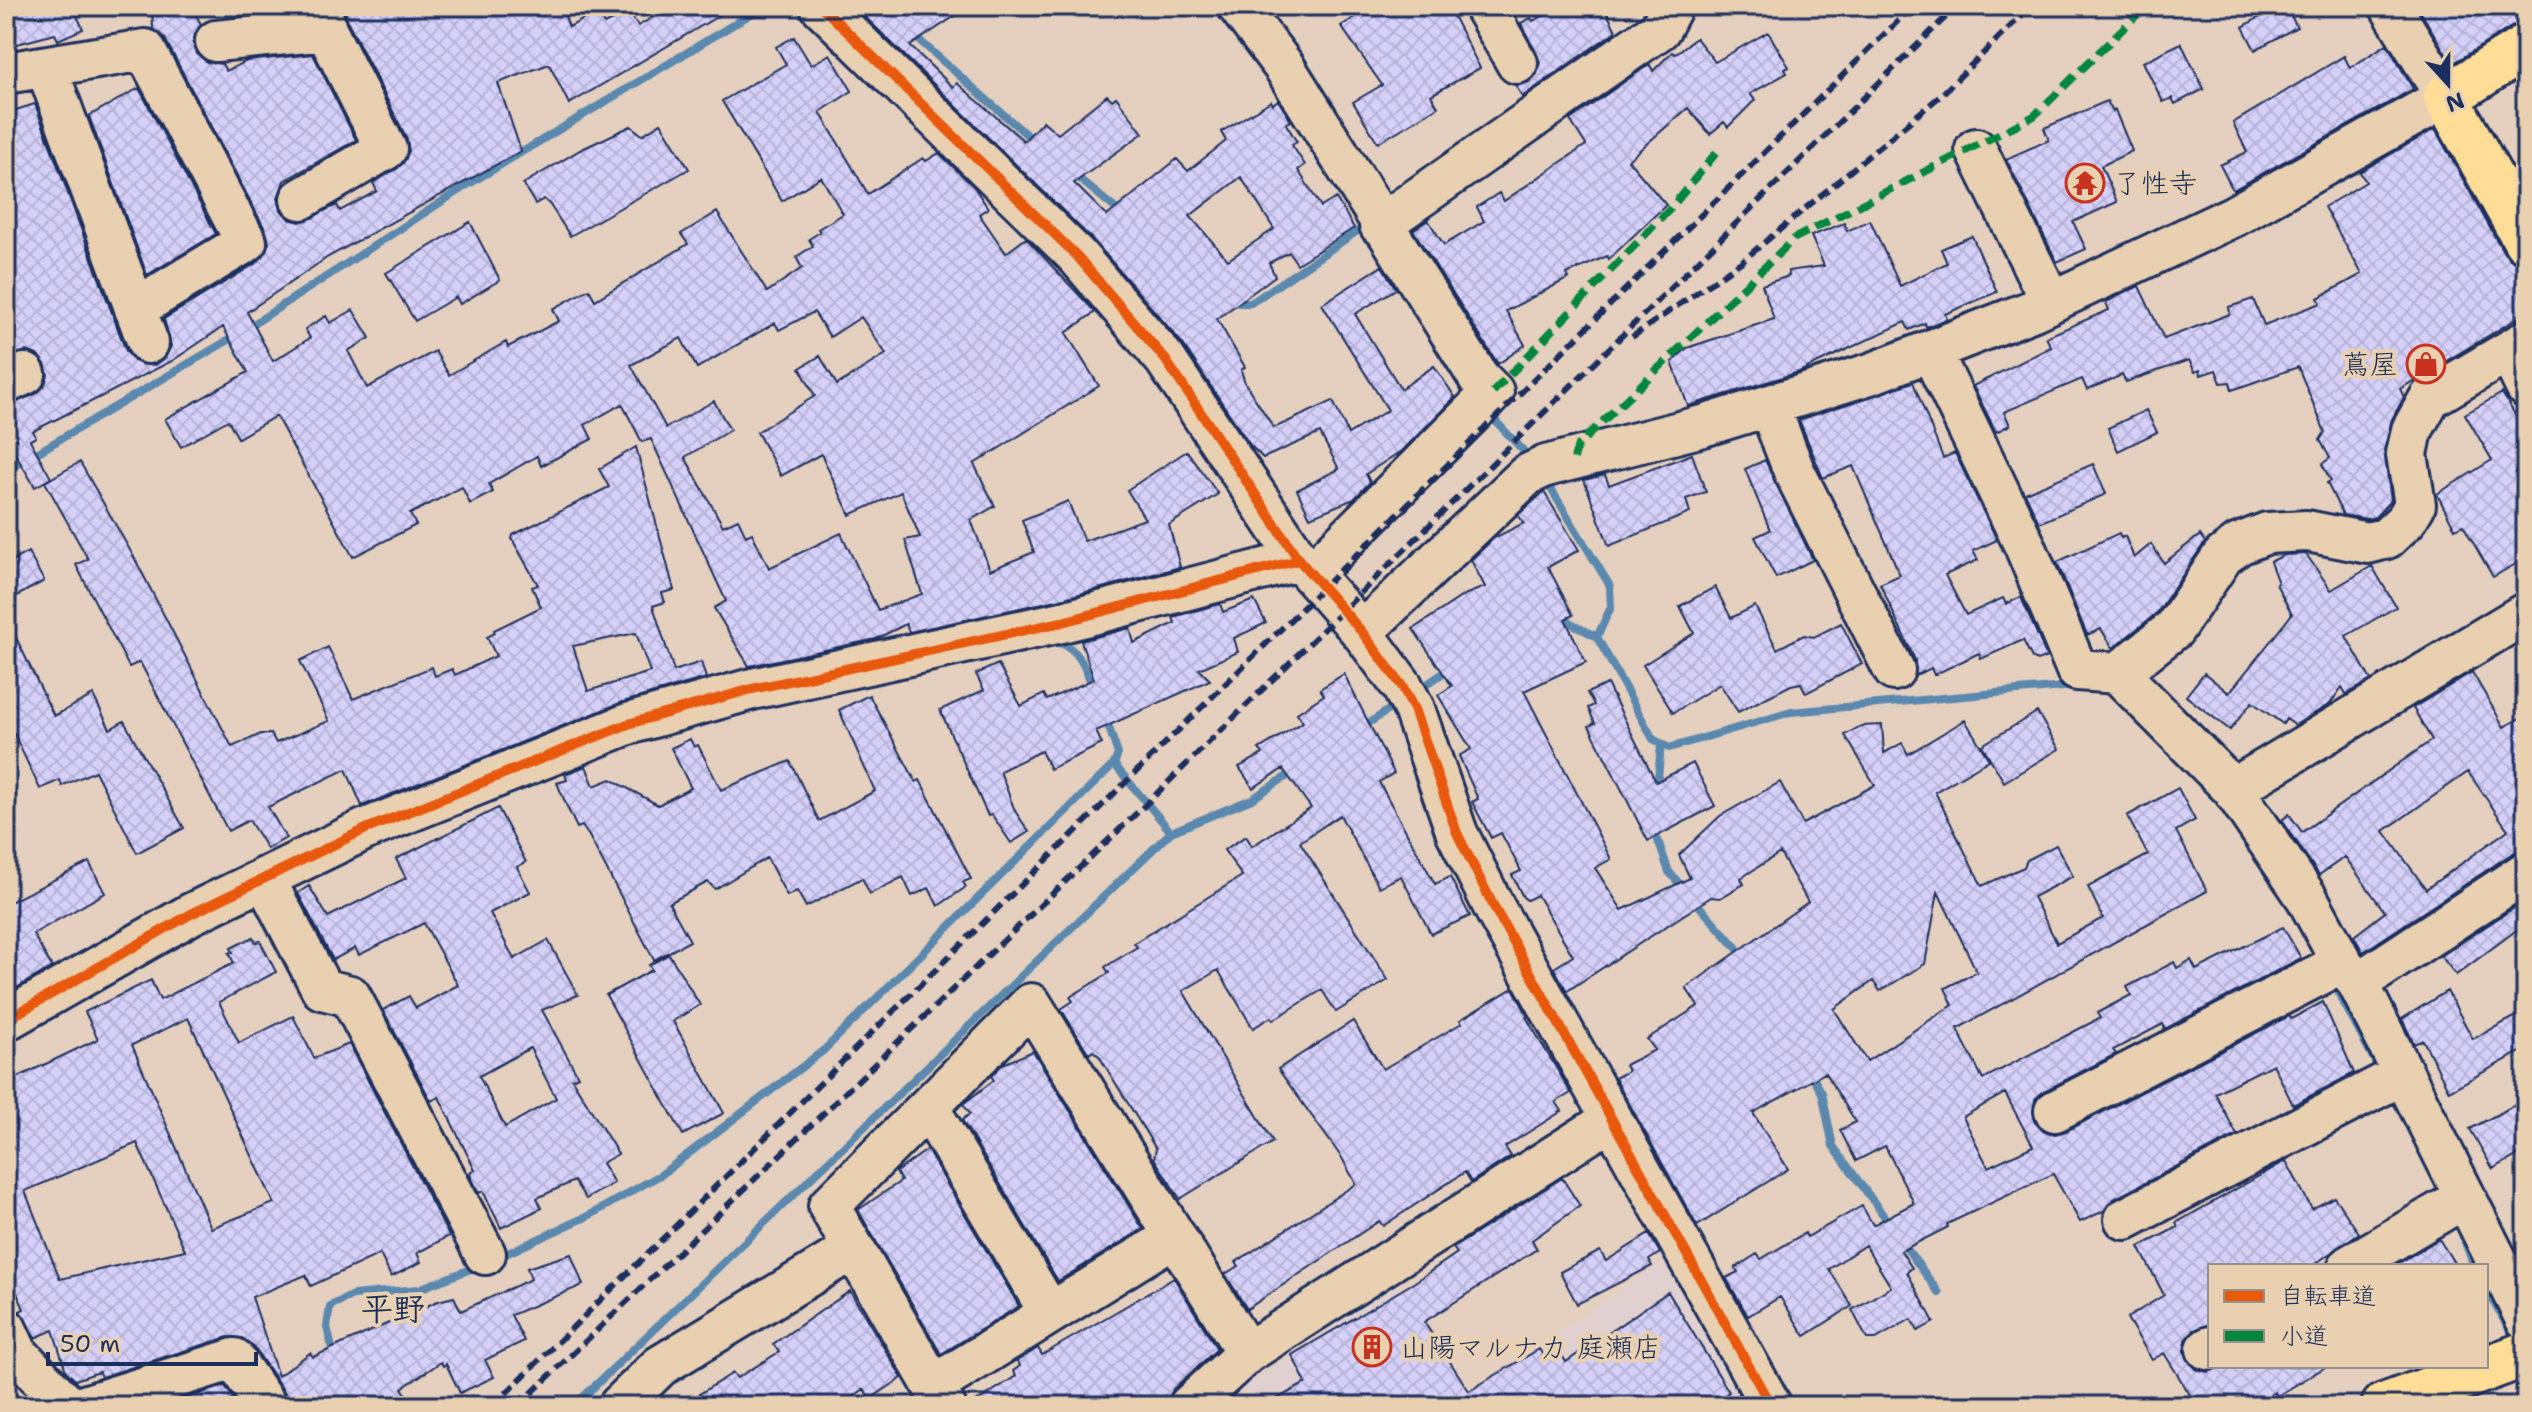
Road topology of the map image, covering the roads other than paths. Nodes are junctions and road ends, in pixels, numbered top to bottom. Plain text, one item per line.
1 (821, 6) edge
2 (1238, 6) edge
3 (1484, 6) edge
4 (1672, 6) edge
5 (2390, 6) edge
6 (323, 18) edge
7 (216, 41) dead end
8 (2526, 47) edge
9 (1517, 63) dead end
10 (47, 69) junction
11 (6, 73) edge
12 (2446, 97) junction
13 (1976, 149) dead end
14 (301, 199) dead end
15 (1380, 225) junction
16 (2526, 241) edge
17 (2051, 302) junction
18 (1931, 351) junction
19 (2519, 362) edge
20 (1769, 406) junction
21 (1305, 567) junction
22 (2526, 613) edge
23 (1362, 632) junction
24 (1894, 670) dead end
25 (2126, 681) junction
26 (2233, 789) junction
27 (2526, 872) edge
28 (268, 887) junction
29 (2338, 975) junction
30 (6, 1020) edge
31 (2389, 1081) junction
32 (928, 1107) junction
33 (2055, 1111) dead end
34 (1612, 1119) junction
35 (2464, 1198) junction
36 (2125, 1219) dead end
37 (1175, 1236) junction
38 (853, 1249) junction
39 (485, 1254) dead end
40 (2352, 1264) edge
41 (1050, 1313) junction
42 (2526, 1319) edge
43 (6, 1329) edge
44 (1247, 1353) junction
45 (2518, 1358) edge
46 (932, 1397) edge
47 (68, 1406) edge
48 (84, 1406) edge
49 (266, 1406) edge
50 (619, 1406) edge
51 (1189, 1406) edge
52 (1771, 1406) edge
53 (2384, 1406) edge

1 - 21 street
2 - 15 street
3 - 9 street
4 - 15 street
5 - 12 street
6 - 7 street
6 - 14 street
8 - 12 main road
10 - 10 street
10 - 11 street
12 - 16 main road
12 - 17 street
13 - 17 street
15 - 21 street
17 - 18 street
18 - 20 street
18 - 25 street
19 - 25 street
20 - 23 street
20 - 24 street
21 - 23 street
21 - 28 street
22 - 26 street
23 - 34 street
25 - 26 street
26 - 29 street
27 - 29 street
28 - 30 street
28 - 39 street
29 - 31 street
29 - 33 street
31 - 35 street
31 - 36 street
32 - 37 street
32 - 38 street
32 - 41 street
34 - 44 street
34 - 52 street
35 - 40 street
35 - 42 street
37 - 41 street
37 - 44 street
38 - 46 street
38 - 50 street
41 - 46 street
43 - 47 street
44 - 51 street
45 - 53 main road
48 - 49 street

